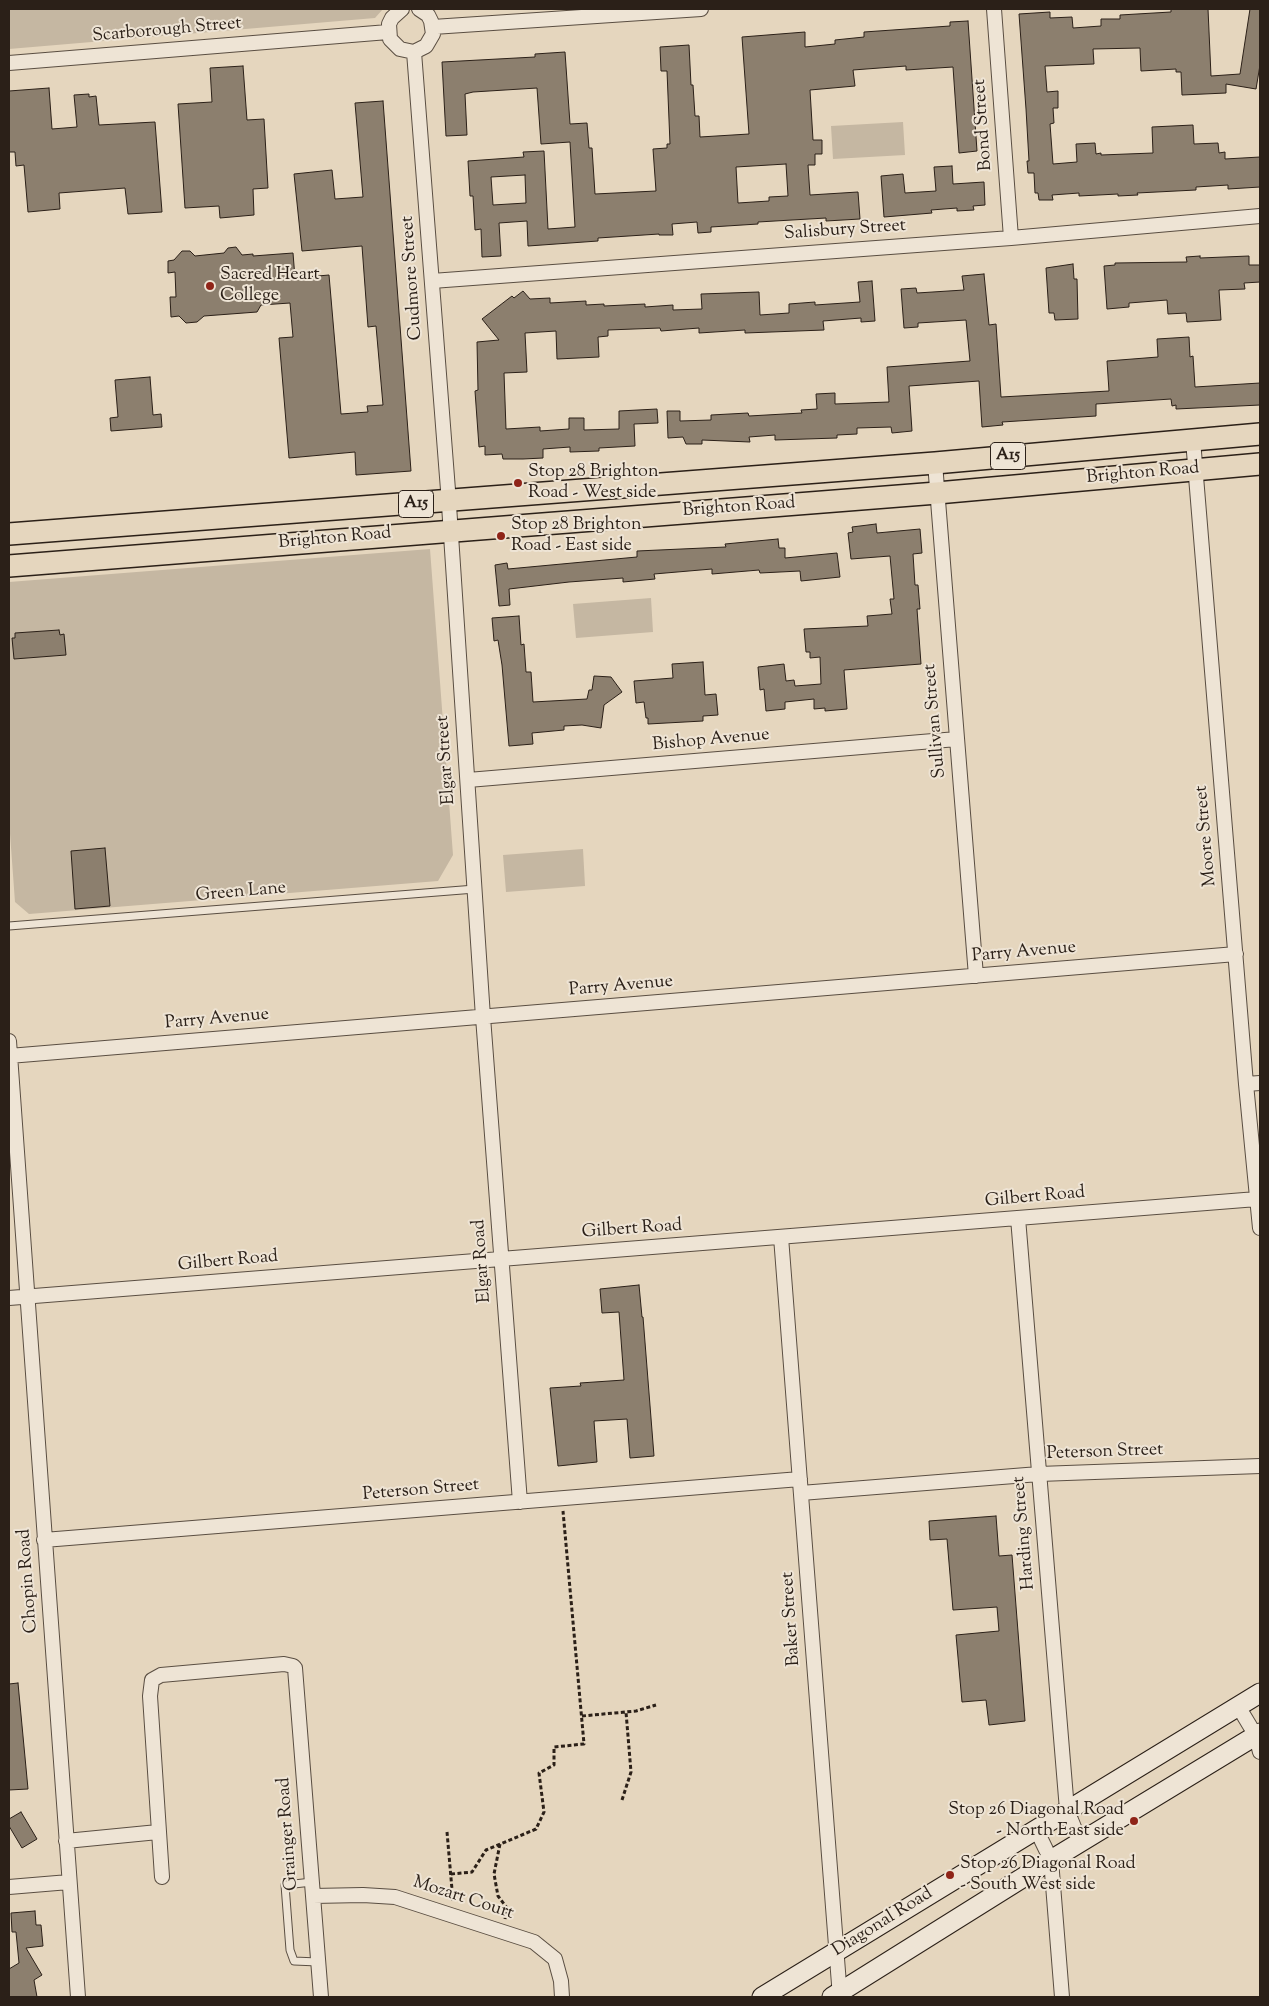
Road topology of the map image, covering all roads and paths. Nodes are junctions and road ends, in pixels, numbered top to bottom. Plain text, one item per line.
1 (402, 9) edge
2 (419, 9) edge
3 (701, 9) edge
4 (994, 9) edge
5 (433, 27) junction
6 (388, 32) junction
7 (414, 52) junction
8 (9, 63) edge
9 (1260, 216) edge
10 (1011, 238) junction
11 (432, 281) junction
12 (1260, 434) edge
13 (1194, 440) junction
14 (935, 463) junction
15 (1260, 464) edge
16 (1196, 470) junction
17 (937, 493) junction
18 (449, 501) junction
19 (451, 530) junction
20 (9, 534) edge
21 (9, 566) edge
22 (957, 739) junction
23 (468, 780) junction
24 (475, 889) junction
25 (9, 926) edge
26 (1236, 954) junction
27 (976, 976) junction
28 (483, 1018) junction
29 (9, 1041) edge
30 (9, 1056) edge
31 (1253, 1084) edge
32 (1257, 1199) junction
33 (1018, 1218) junction
34 (1260, 1228) edge
35 (781, 1237) junction
36 (502, 1259) junction
37 (26, 1297) junction
38 (9, 1298) edge
39 (1260, 1466) edge
40 (1039, 1474) junction
41 (800, 1479) junction
42 (801, 1493) junction
43 (562, 1499) junction
44 (520, 1502) junction
45 (44, 1540) junction
46 (1260, 1693) edge
47 (656, 1705) dead end
48 (1238, 1706) junction
49 (626, 1712) junction
50 (582, 1716) junction
51 (1259, 1740) edge
52 (622, 1800) dead end
53 (1067, 1810) junction
54 (1036, 1829) junction
55 (158, 1832) junction
56 (448, 1832) dead end
57 (66, 1841) junction
58 (1080, 1842) junction
59 (500, 1844) junction
60 (1051, 1860) junction
61 (451, 1874) junction
62 (162, 1877) dead end
63 (70, 1882) junction
64 (9, 1887) edge
65 (313, 1889) junction
66 (455, 1916) junction
67 (502, 1932) junction
68 (836, 1952) junction
69 (318, 1962) junction
70 (837, 1996) edge
71 (78, 1997) edge
72 (321, 1997) edge
73 (562, 1997) edge
74 (762, 1997) edge
75 (1062, 1997) edge

1 - 6 street
2 - 5 street
3 - 5 street
4 - 10 street, Bond Street
5 - 7 street
6 - 7 street
6 - 8 street, Scarborough Street
7 - 11 street, Cudmore Street
9 - 10 street, Salisbury Street
10 - 11 street, Salisbury Street
11 - 18 street, Cudmore Street
12 - 13 main road, Brighton Road / A15
13 - 14 main road, Brighton Road / A15
13 - 16 street, Moore Street
14 - 17 street, Sullivan Street
14 - 18 main road, Brighton Road / A15
15 - 16 main road, Brighton Road / A15
16 - 17 main road, Brighton Road / A15
16 - 26 street, Moore Street
17 - 19 main road, Brighton Road / A15
17 - 22 street, Sullivan Street
18 - 19 street, Elgar Street
18 - 20 main road, Brighton Road / A15
19 - 21 main road, Brighton Road / A15
19 - 23 street, Elgar Street
22 - 23 street, Bishop Avenue
22 - 27 street, Sullivan Street
23 - 24 street, Elgar Street
24 - 25 lane, Green Lane
24 - 28 street, Elgar Street
26 - 27 street, Parry Avenue
26 - 31 street, Moore Street
27 - 28 street, Parry Avenue
28 - 30 street, Parry Avenue
28 - 36 street, Elgar Road
29 - 30 street, Chopin Road
30 - 37 street, Chopin Road
31 - 32 street, Moore Street
32 - 33 street, Gilbert Road
32 - 34 street, Moore Street
33 - 35 street, Gilbert Road
33 - 40 street, Harding Street
35 - 36 street, Gilbert Road
35 - 41 street, Baker Street
36 - 37 street, Gilbert Road
36 - 44 street, Elgar Road
37 - 38 street, Gilbert Road
37 - 45 street, Chopin Road
39 - 40 street, Peterson Street
40 - 42 street, Peterson Street
40 - 53 street, Harding Street
41 - 42 street, Baker Street
41 - 43 street, Peterson Street
42 - 68 street, Baker Street
43 - 44 street, Peterson Street
43 - 50 path
44 - 45 street, Peterson Street
45 - 57 street, Chopin Road
46 - 48 main road, Diagonal Road
47 - 49 path
48 - 51 street
48 - 53 main road, Diagonal Road
49 - 50 path
49 - 52 path
50 - 59 path
51 - 58 main road, Diagonal Road
53 - 54 main road, Diagonal Road
53 - 58 street, Harding Street
54 - 60 street
54 - 68 main road, Diagonal Road
55 - 57 street
55 - 62 street
55 - 65 street, Grainger Road
56 - 61 path
57 - 63 street, Chopin Road
58 - 60 main road, Diagonal Road
59 - 61 path
59 - 67 path
60 - 70 main road, Diagonal Road
60 - 75 street
61 - 66 path
63 - 64 street
63 - 71 street, Chopin Road
65 - 66 street, Mozart Court
65 - 69 street, Grainger Road
65 - 69 lane
66 - 67 street, Mozart Court
67 - 73 street, Mozart Court
68 - 70 street, Baker Street
68 - 74 main road, Diagonal Road
69 - 72 street, Grainger Road

